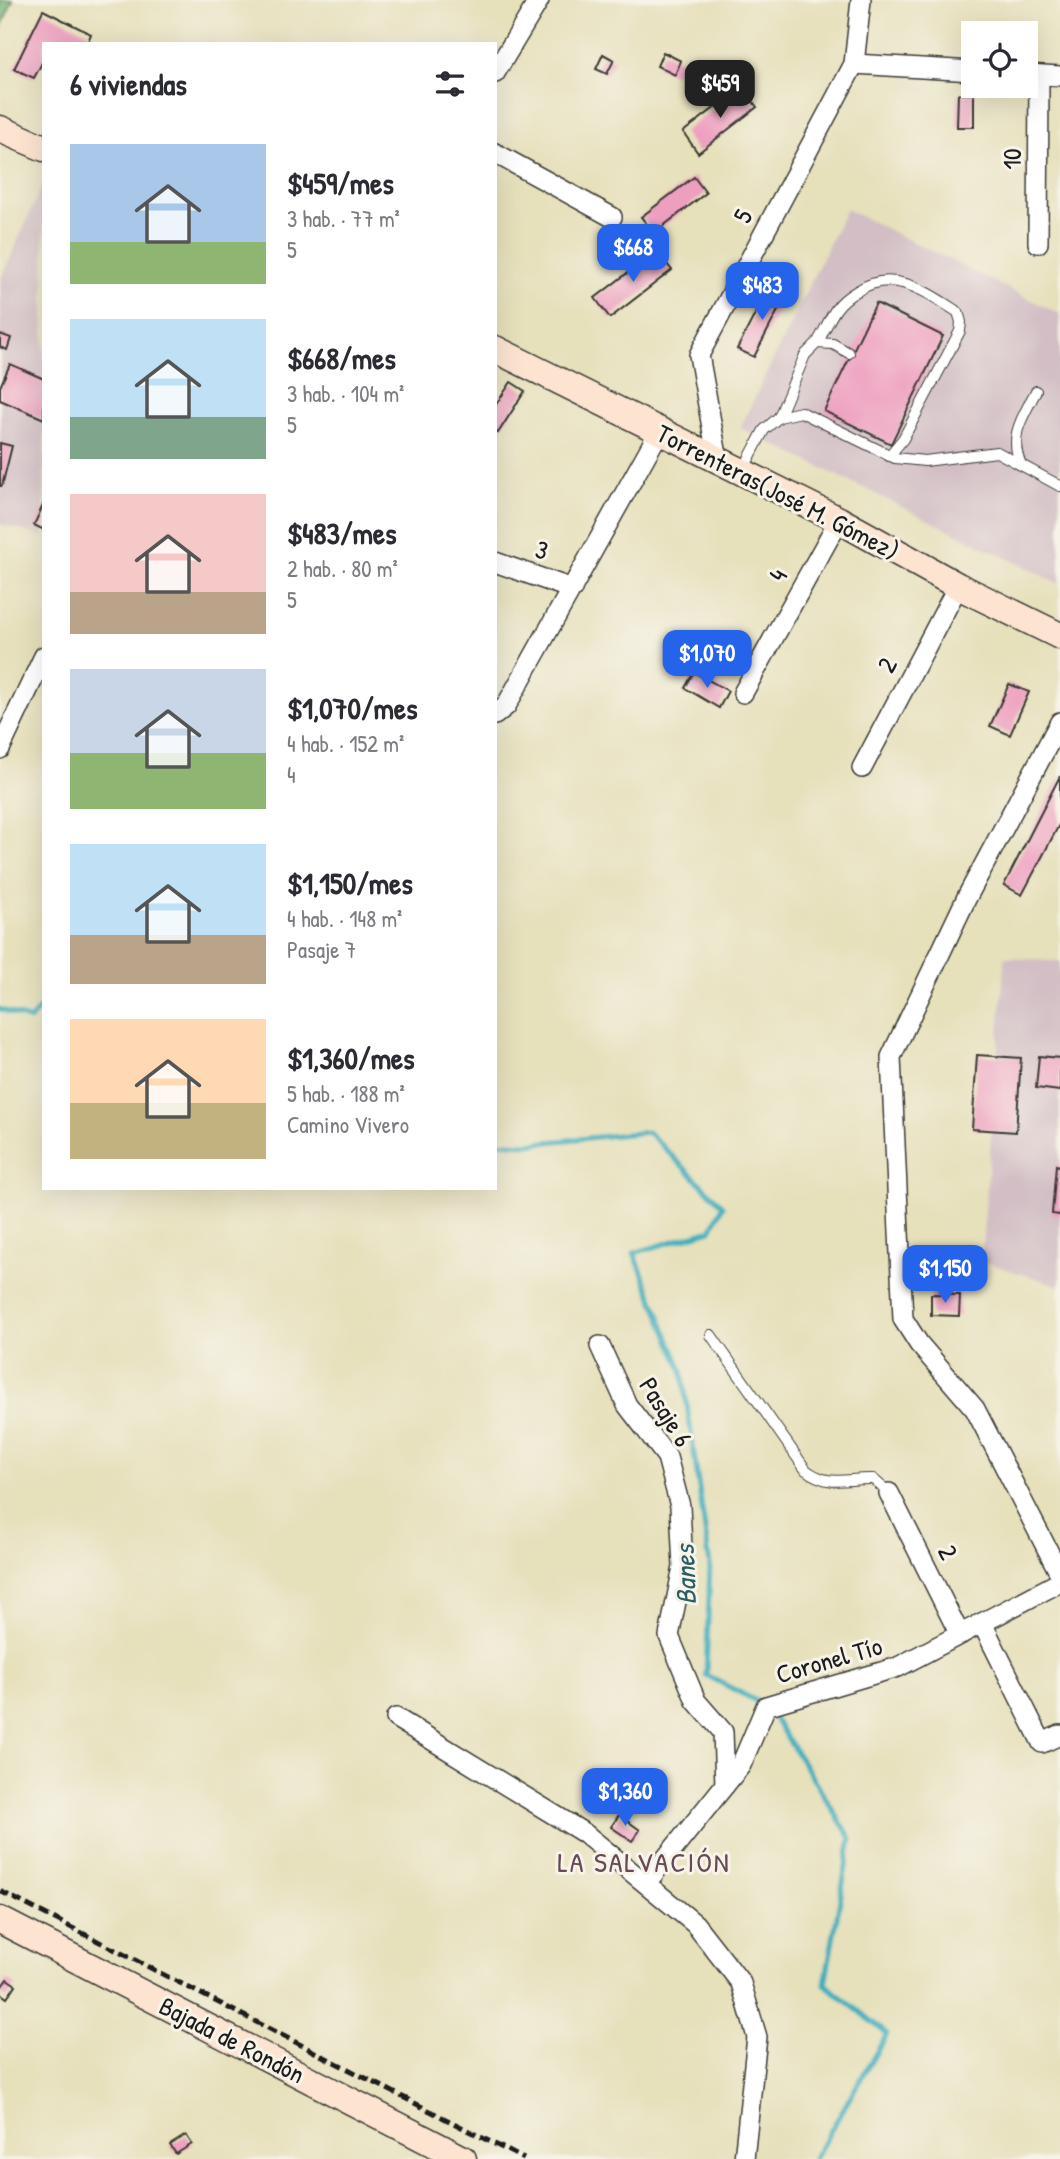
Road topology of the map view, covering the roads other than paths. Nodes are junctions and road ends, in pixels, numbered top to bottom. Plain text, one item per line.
1 (539, 0) edge
2 (861, 0) edge
3 (855, 64) junction
4 (497, 70) edge
5 (961, 70) edge
6 (1038, 75) edge
7 (1060, 76) edge
8 (1033, 98) edge
9 (0, 129) edge
10 (42, 147) edge
11 (497, 154) edge
12 (612, 217) dead end
13 (1038, 243) dead end
14 (817, 343) junction
15 (497, 350) edge
16 (849, 353) dead end
17 (1036, 391) dead end
18 (779, 417) junction
19 (659, 432) junction
20 (889, 456) junction
21 (718, 461) junction
22 (1021, 465) junction
23 (741, 473) junction
24 (1060, 486) edge
25 (839, 520) junction
26 (497, 563) edge
27 (958, 586) junction
28 (572, 589) junction
29 (1060, 636) edge
30 (42, 660) edge
31 (743, 693) dead end
32 (497, 713) edge
33 (1060, 722) edge
34 (0, 749) edge
35 (862, 768) dead end
36 (711, 1335) dead end
37 (600, 1346) dead end
38 (889, 1493) joint
39 (1060, 1574) edge
40 (1060, 1582) edge
41 (982, 1623) junction
42 (960, 1634) junction
43 (396, 1718) dead end
44 (1060, 1735) edge
45 (725, 1784) junction
46 (646, 1883) junction
47 (0, 1920) edge
48 (463, 2159) edge
49 (744, 2159) edge

1 - 4 street
2 - 3 street, 5
3 - 5 street
3 - 21 street, 5
6 - 7 street
8 - 13 street, 10
9 - 10 street
11 - 12 street
14 - 16 lane
14 - 18 lane
14 - 20 lane
15 - 19 street, Torrenteras(José M. Gómez)
17 - 22 lane
18 - 20 lane
18 - 23 lane
19 - 21 street, Torrenteras(José M. Gómez)
19 - 28 street
20 - 22 lane
21 - 23 street, Torrenteras(José M. Gómez)
22 - 24 lane
23 - 25 street, Torrenteras(José M. Gómez)
25 - 27 street, Torrenteras(José M. Gómez)
25 - 31 street, 4
26 - 28 street, 3
27 - 29 street, Torrenteras(José M. Gómez)
27 - 35 street, 2
28 - 32 street
30 - 34 street
33 - 39 street
36 - 38 lane
37 - 45 street, Pasaje 6
38 - 42 street, 2
40 - 41 street, Coronel Tío
41 - 42 street, Coronel Tío
41 - 44 street
42 - 45 street, Coronel Tío
43 - 46 street
45 - 46 street, Coronel Tío
46 - 49 street
47 - 48 street, Bajada de Rondón

